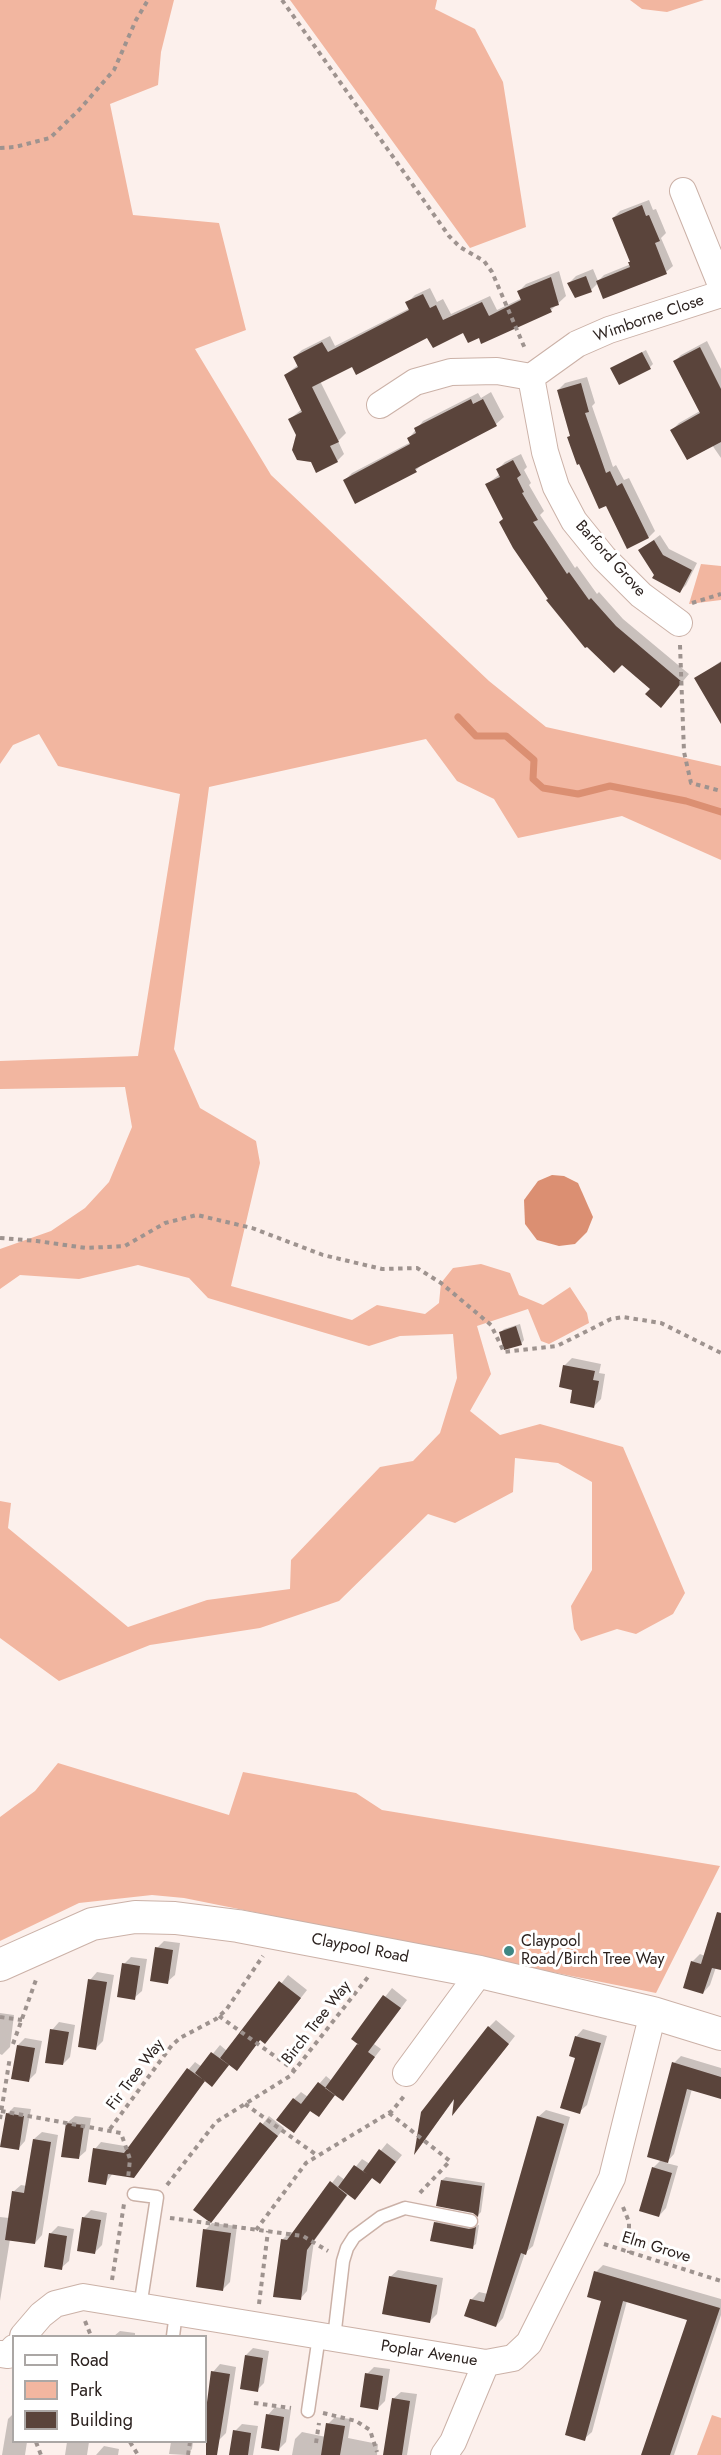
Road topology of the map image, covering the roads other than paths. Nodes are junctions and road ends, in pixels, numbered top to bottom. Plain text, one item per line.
1 (683, 190) dead end
2 (721, 285) edge
3 (721, 294) edge
4 (533, 375) junction
5 (377, 407) dead end
6 (685, 626) road end
7 (0, 1965) edge
8 (480, 1972) junction
9 (653, 2013) junction
10 (721, 2034) edge
11 (406, 2073) road end
12 (130, 2193) road end
13 (471, 2221) dead end
14 (141, 2307) junction
15 (174, 2325) edge
16 (25, 2335) edge
17 (326, 2337) junction
18 (486, 2363) junction
19 (314, 2412) road end
20 (444, 2455) edge

1 - 2 street
3 - 4 street, Wimborne Close
4 - 5 street
4 - 6 street, Barford Grove
7 - 8 street, Claypool Road
8 - 9 street, Claypool Road
8 - 11 street
9 - 10 street, Claypool Road
9 - 18 street, Poplar Avenue
12 - 14 lane
13 - 17 lane
14 - 15 street, Poplar Avenue
14 - 16 street, Poplar Avenue
15 - 17 street, Poplar Avenue
17 - 18 street, Poplar Avenue
17 - 19 lane
18 - 20 street

